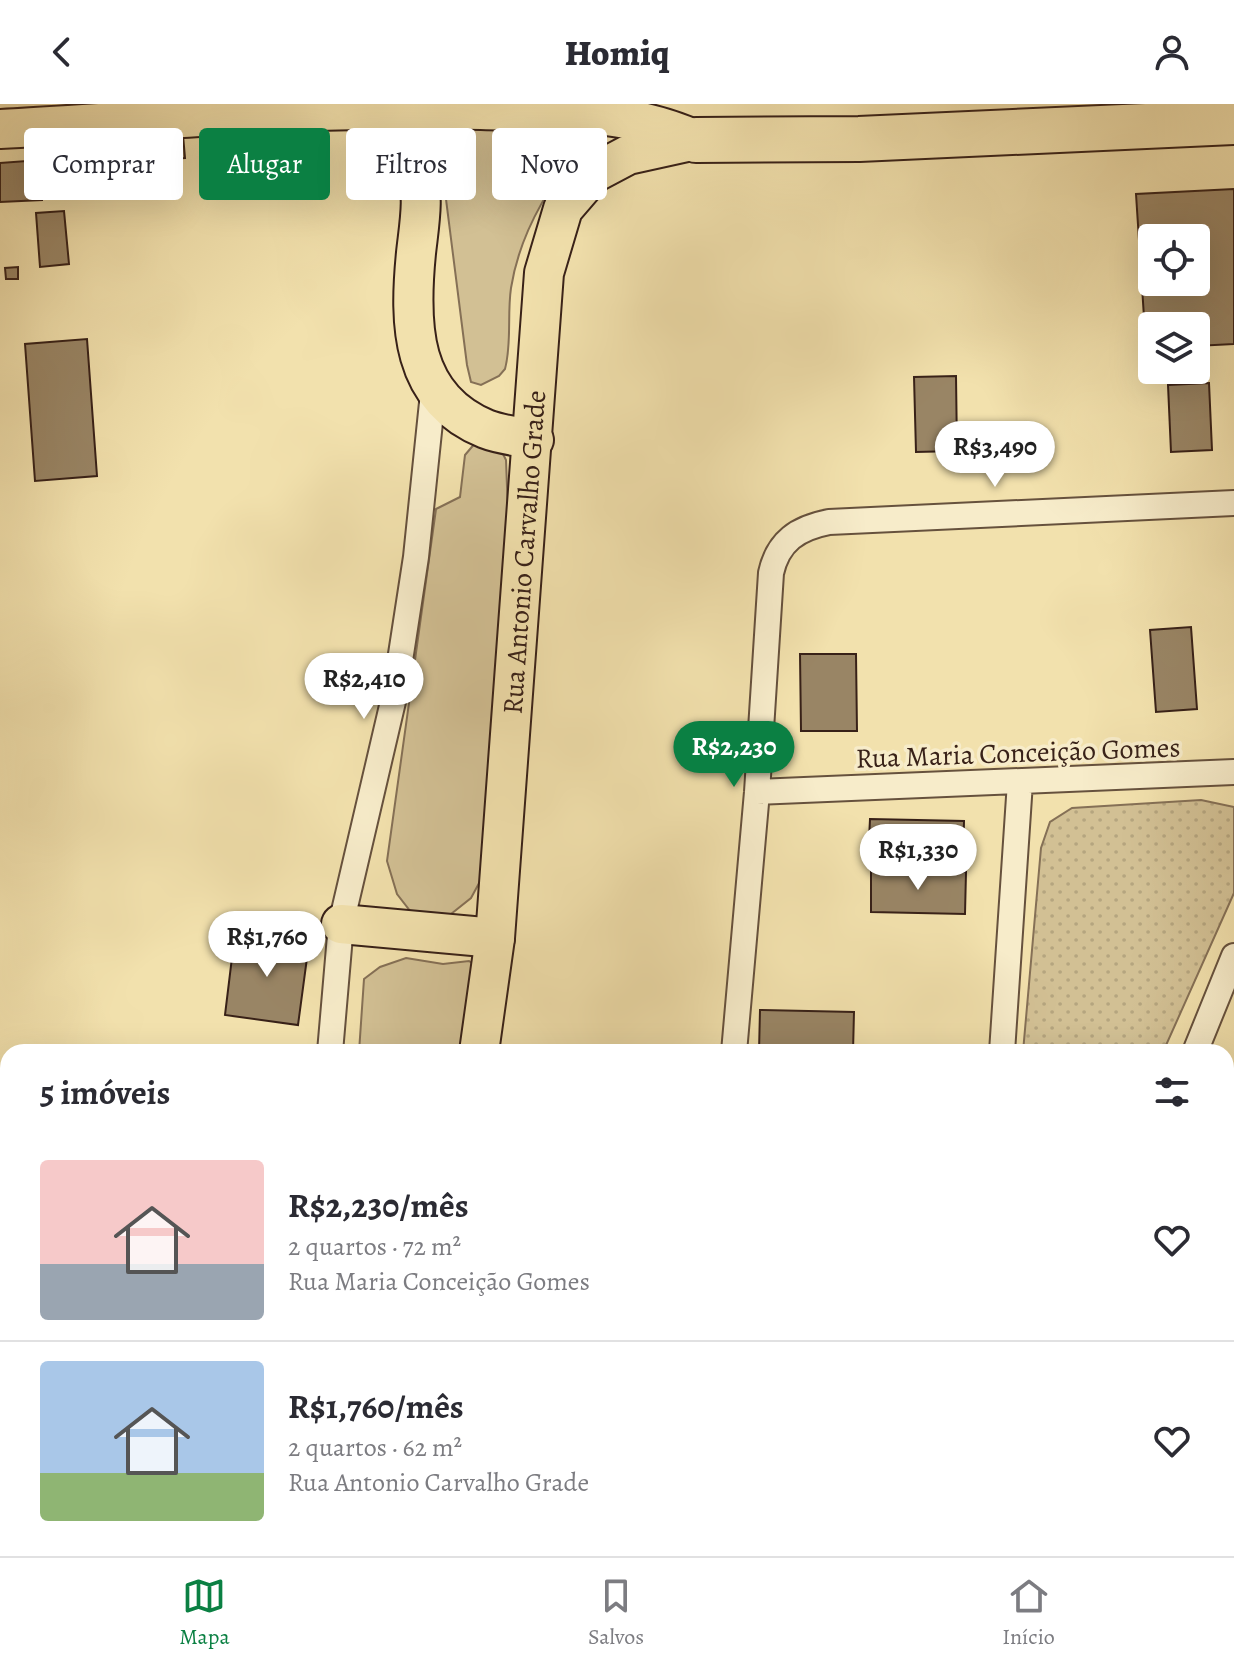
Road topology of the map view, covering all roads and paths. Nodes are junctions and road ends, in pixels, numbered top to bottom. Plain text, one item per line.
1 (367, 107) junction
2 (1234, 122) edge
3 (0, 129) edge
4 (696, 140) junction
5 (433, 393) junction
6 (534, 440) junction
7 (1234, 503) edge
8 (1234, 772) edge
9 (1020, 782) junction
10 (757, 792) junction
11 (341, 924) junction
12 (495, 938) junction
13 (1234, 956) edge
14 (331, 1044) edge
15 (480, 1044) edge
16 (735, 1044) edge
17 (1003, 1044) edge
18 (1198, 1044) edge

1 - 3 main road
1 - 4 main road
1 - 5 main road
2 - 4 highway
4 - 6 main road, Rua Antonio Carvalho Grade
5 - 6 main road
5 - 11 street
6 - 12 main road, Rua Antonio Carvalho Grade
7 - 10 street
8 - 9 street, Rua Maria Conceição Gomes
9 - 10 street, Rua Maria Conceição Gomes
9 - 17 street
10 - 16 street
11 - 12 main road
11 - 14 street
12 - 15 main road, Rua Antonio Carvalho Grade
13 - 18 street

